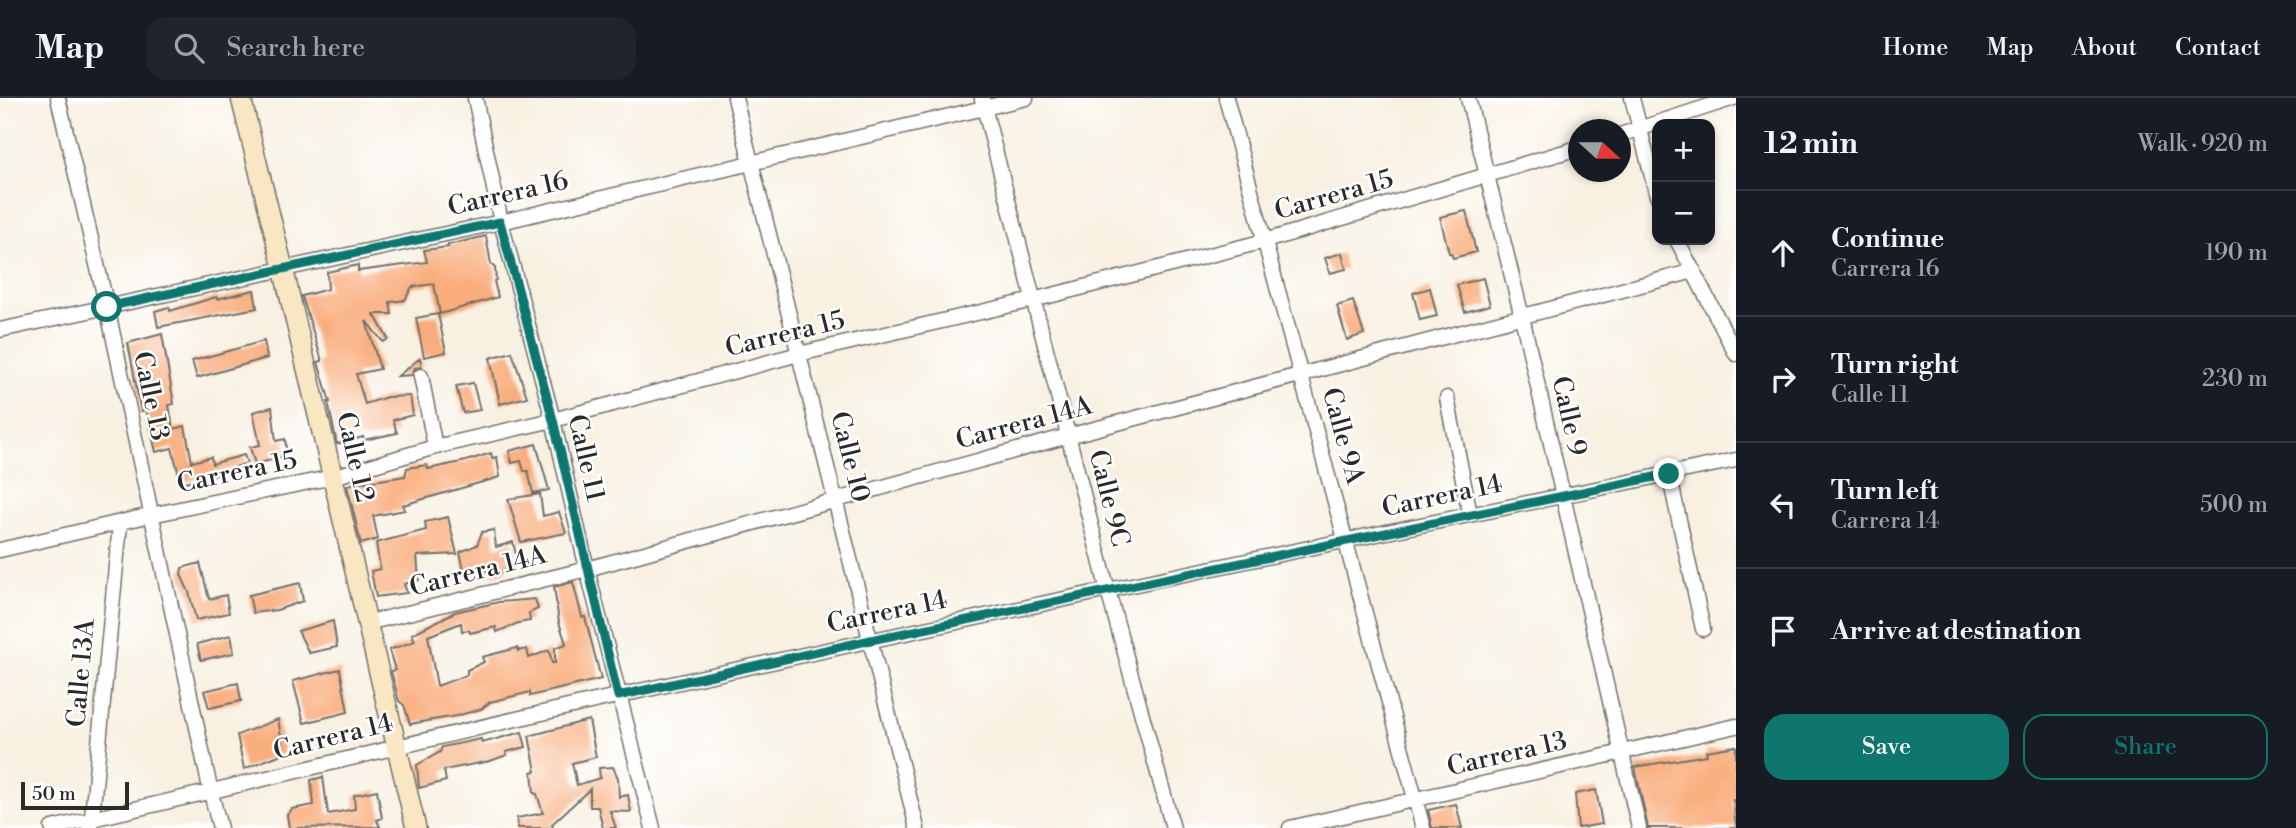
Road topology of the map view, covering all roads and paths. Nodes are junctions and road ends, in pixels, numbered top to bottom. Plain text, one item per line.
1 (58, 98) edge
2 (241, 98) edge
3 (475, 98) edge
4 (734, 98) edge
5 (1026, 98) edge
6 (1226, 98) edge
7 (1468, 98) edge
8 (1632, 98) edge
9 (1734, 98) edge
10 (983, 103) edge
11 (1639, 130) junction
12 (1631, 132) edge
13 (1568, 151) edge
14 (751, 162) junction
15 (1486, 177) junction
16 (1653, 182) edge
17 (500, 222) junction
18 (1265, 241) junction
19 (1680, 245) edge
20 (284, 268) junction
21 (1694, 271) junction
22 (1033, 300) junction
23 (107, 307) junction
24 (1522, 317) junction
25 (0, 330) edge
26 (799, 354) junction
27 (1736, 354) edge
28 (1301, 375) junction
29 (421, 376) dead end
30 (1447, 398) dead end
31 (553, 420) junction
32 (1068, 436) junction
33 (435, 447) junction
34 (1736, 460) edge
35 (1669, 474) junction
36 (333, 477) junction
37 (1562, 496) junction
38 (835, 499) junction
39 (151, 515) junction
40 (1470, 515) junction
41 (120, 524) junction
42 (1346, 541) junction
43 (0, 550) edge
44 (587, 569) junction
45 (1108, 591) junction
46 (368, 623) junction
47 (1703, 629) dead end
48 (871, 640) junction
49 (618, 696) junction
50 (1736, 726) edge
51 (397, 746) junction
52 (1621, 752) junction
53 (211, 793) junction
54 (1416, 801) junction
55 (91, 824) edge
56 (52, 828) edge
57 (220, 828) edge
58 (416, 828) edge
59 (653, 828) edge
60 (917, 828) edge
61 (1172, 828) edge
62 (1290, 828) edge
63 (1423, 828) edge
64 (1639, 828) edge

1 - 23 street, Calle 13
2 - 20 street, Calle 12
3 - 17 street, Calle 11
4 - 14 street, Calle 10
5 - 10 street, Carrera 16
6 - 18 street, Calle 9A
7 - 15 street, Calle 9
8 - 11 street
9 - 11 street
10 - 14 street, Carrera 16
10 - 22 street, Calle 9C
11 - 12 street
11 - 16 street
13 - 15 street, Carrera 15
14 - 17 street, Carrera 16
14 - 26 street, Calle 10
15 - 18 street, Carrera 15
15 - 24 street, Calle 9
17 - 20 street, Carrera 16
17 - 31 street, Calle 11
18 - 22 street, Carrera 15
18 - 28 street, Calle 9A
19 - 21 street
20 - 23 street, Carrera 16
20 - 36 street, Calle 12
21 - 24 street, Carrera 14A
21 - 27 street
22 - 26 street, Carrera 15
22 - 32 street, Calle 9C
23 - 25 street, Carrera 16
23 - 39 street, Calle 13
24 - 28 street, Carrera 14A
24 - 37 street, Calle 9
26 - 31 street, Carrera 15
26 - 38 street, Calle 10
28 - 32 street, Carrera 14A
28 - 42 street, Calle 9A
29 - 33 street
30 - 40 street
31 - 33 street, Carrera 15
31 - 44 street, Calle 11
32 - 38 street, Carrera 14A
32 - 45 street, Calle 9C
33 - 36 street, Carrera 15
34 - 35 street, Carrera 14
35 - 37 street, Carrera 14
35 - 47 street
36 - 39 street, Carrera 15
36 - 46 street, Calle 12
37 - 40 street, Carrera 14
37 - 52 street, Calle 9
38 - 44 street, Carrera 14A
38 - 48 street, Calle 10
39 - 41 street, Carrera 15
39 - 53 street, Calle 13
40 - 42 street, Carrera 14
41 - 43 street, Carrera 15
41 - 55 street, Calle 13A
42 - 45 street, Carrera 14
42 - 54 street, Calle 9A
44 - 46 street, Carrera 14A
44 - 49 street, Calle 11
45 - 48 street, Carrera 14
45 - 61 street, Calle 9C
46 - 51 street, Calle 12
48 - 49 street, Carrera 14
48 - 60 street, Calle 10
49 - 51 street, Carrera 14
49 - 59 street, Calle 11
50 - 52 street, Carrera 13
51 - 53 street, Carrera 14
51 - 58 street, Calle 12
52 - 54 street, Carrera 13
52 - 64 street, Calle 9
53 - 55 street, Carrera 14
53 - 57 street, Calle 13
54 - 62 street, Carrera 13
54 - 63 street, Calle 9A
55 - 56 street, Carrera 14

